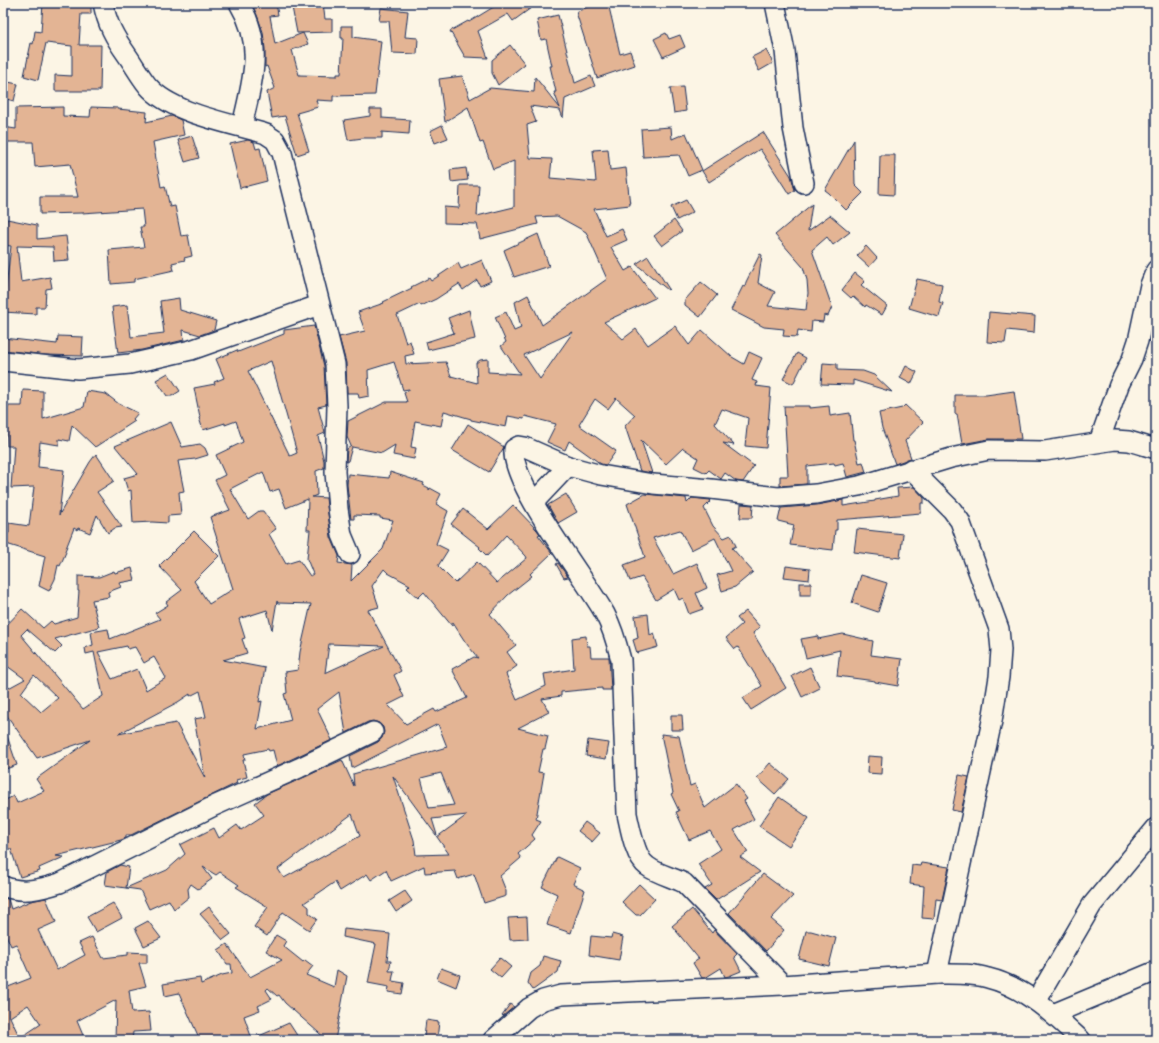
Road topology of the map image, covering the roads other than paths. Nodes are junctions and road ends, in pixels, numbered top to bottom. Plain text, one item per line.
1 (103, 3) edge
2 (239, 3) edge
3 (775, 3) edge
4 (242, 126) junction
5 (804, 183) dead end
6 (1156, 270) edge
7 (319, 304) junction
8 (3, 361) edge
9 (1099, 442) junction
10 (1156, 449) edge
11 (568, 466) junction
12 (911, 469) junction
13 (534, 502) junction
14 (350, 554) dead end
15 (373, 732) dead end
16 (1156, 828) edge
17 (3, 886) edge
18 (1156, 971) edge
19 (937, 974) junction
20 (783, 985) junction
21 (1036, 1001) junction
22 (1053, 1014) junction
23 (493, 1040) edge
24 (1081, 1040) edge

1 - 4 street
2 - 4 street
3 - 5 street
4 - 7 street
6 - 9 street
7 - 8 street
7 - 14 street
9 - 10 street
9 - 12 street
11 - 12 street
11 - 13 street
11 - 13 street
12 - 19 street
13 - 20 street
15 - 17 street
16 - 21 street
18 - 22 street
19 - 20 street
19 - 21 street
20 - 23 street
21 - 22 street
22 - 24 street

